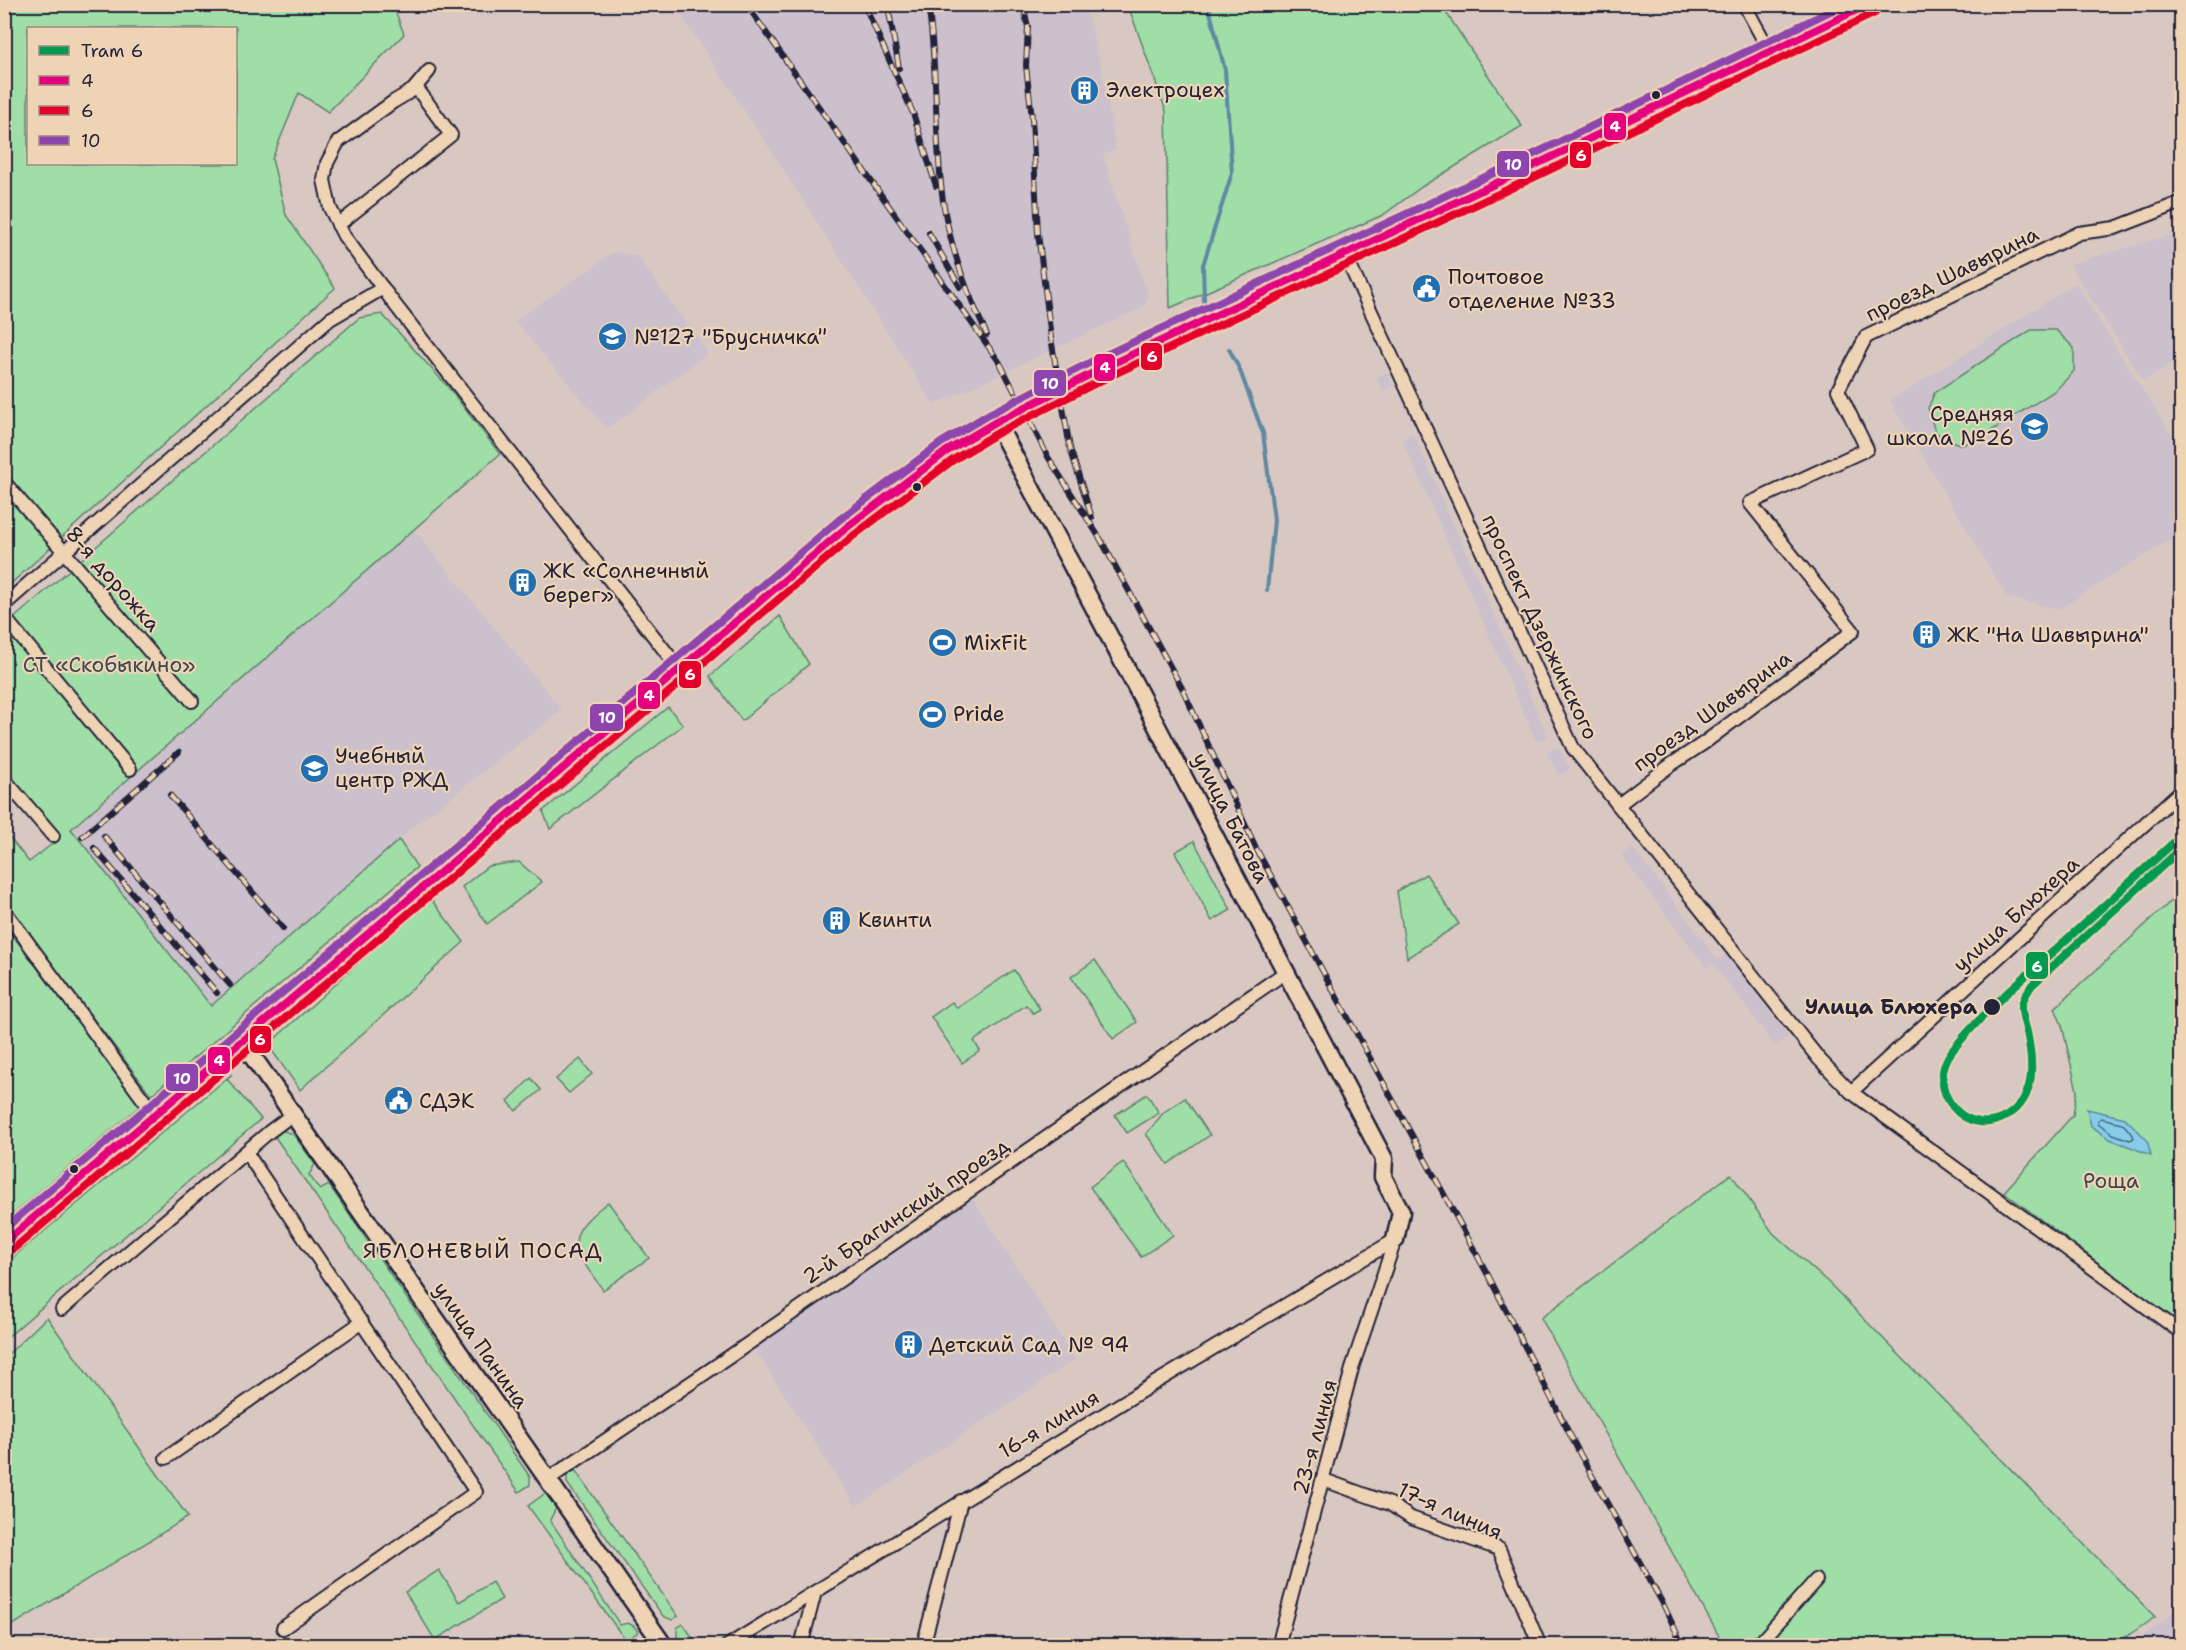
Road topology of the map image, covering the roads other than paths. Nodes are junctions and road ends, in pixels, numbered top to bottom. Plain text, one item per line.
1 (1744, 4) edge
2 (1869, 4) edge
3 (1770, 52) junction
4 (429, 71) dead end
5 (416, 87) junction
6 (2181, 202) edge
7 (338, 225) junction
8 (1344, 253) junction
9 (383, 288) junction
10 (996, 422) junction
11 (4, 482) edge
12 (65, 553) junction
13 (4, 605) edge
14 (4, 617) edge
15 (680, 670) junction
16 (192, 701) dead end
17 (130, 769) dead end
18 (4, 779) edge
19 (2181, 790) edge
20 (1618, 805) junction
21 (52, 836) dead end
22 (4, 910) edge
23 (1286, 972) junction
24 (241, 1040) junction
25 (1851, 1092) junction
26 (154, 1114) junction
27 (293, 1114) junction
28 (246, 1152) junction
29 (1395, 1240) junction
30 (4, 1243) edge
31 (62, 1309) dead end
32 (362, 1322) junction
33 (2181, 1333) edge
34 (166, 1458) dead end
35 (547, 1480) junction
36 (1324, 1480) junction
37 (961, 1501) junction
38 (1816, 1581) dead end
39 (815, 1592) junction
40 (284, 1628) dead end
41 (664, 1646) edge
42 (726, 1646) edge
43 (801, 1646) edge
44 (922, 1646) edge
45 (1278, 1646) edge
46 (1540, 1646) edge
47 (1757, 1646) edge

1 - 3 street
2 - 3 main road
3 - 8 main road
4 - 5 street
5 - 7 street
5 - 7 street
6 - 20 street, проезд Шавырина
7 - 9 street
8 - 10 main road
8 - 20 street, проспект Дзержинского
9 - 12 street
9 - 15 street
10 - 15 main road
10 - 23 street, улица Батова
11 - 12 street, 8-я дорожка
12 - 13 street
12 - 16 street, 8-я дорожка
14 - 17 street
15 - 24 main road
18 - 21 street
19 - 25 street, улица Блюхера
20 - 25 street, проспект Дзержинского
22 - 26 street
23 - 29 street, улица Батова
23 - 35 street, 2-й Брагинский проезд
24 - 26 main road
24 - 27 street, улица Панина
25 - 33 street, проспект Дзержинского
26 - 30 main road
27 - 28 street
27 - 35 street, улица Панина
28 - 31 street
28 - 32 street
29 - 36 street, 23-я линия
29 - 37 street, 16-я линия
32 - 34 street
32 - 40 street
35 - 41 street, улица Панина
36 - 45 street, 23-я линия
36 - 46 street, 17-я линия
37 - 39 street, 16-я линия
37 - 44 street
38 - 47 street
39 - 42 street, 16-я линия
39 - 43 street

